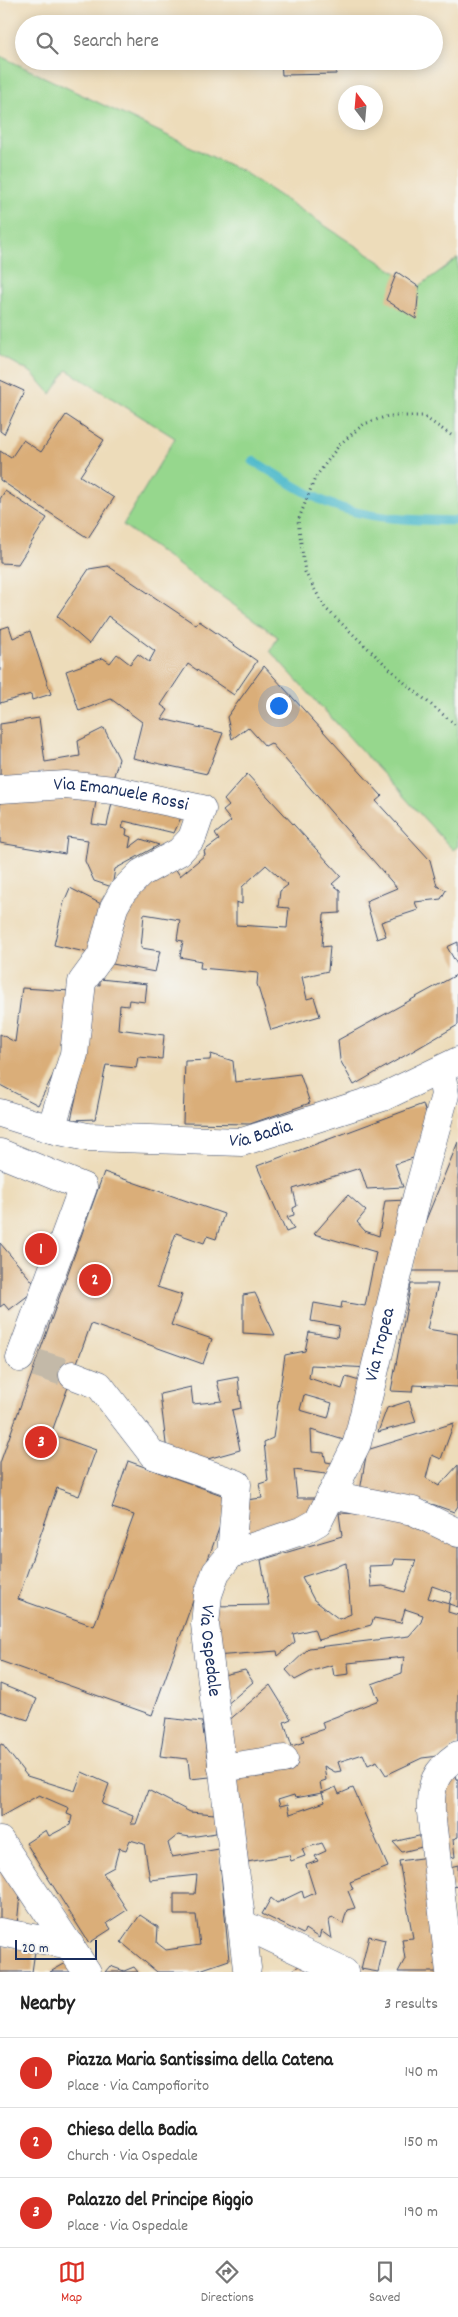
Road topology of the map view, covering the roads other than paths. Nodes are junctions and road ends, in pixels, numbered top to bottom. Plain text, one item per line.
1 (0, 789) edge
2 (449, 1066) edge
3 (0, 1113) edge
4 (50, 1129) junction
5 (0, 1153) edge
6 (19, 1364) edge
7 (73, 1375) tunnel mouth
8 (331, 1495) junction
9 (456, 1528) edge
10 (231, 1554) junction
11 (458, 1756) edge
12 (284, 1759) dead end
13 (222, 1768) junction
14 (0, 1841) edge
15 (242, 1924) junction
16 (0, 1932) edge
17 (70, 1945) junction
18 (298, 1948) junction
19 (242, 1970) edge
20 (88, 1972) edge
21 (344, 1972) edge
22 (450, 1972) edge

1 - 4 street, Via Emanuele Rossi
2 - 4 street, Via Badia
2 - 8 street, Via Tropea
3 - 4 street, Via Badia
5 - 6 street
7 - 10 street
8 - 9 street
8 - 10 street, Via Tropea
10 - 13 street, Via Ospedale
11 - 22 street
12 - 13 street
13 - 15 street, Via Ospedale
14 - 17 street
15 - 18 street
15 - 19 street, Via Ospedale
16 - 17 street
17 - 20 street
18 - 19 street
18 - 21 street

